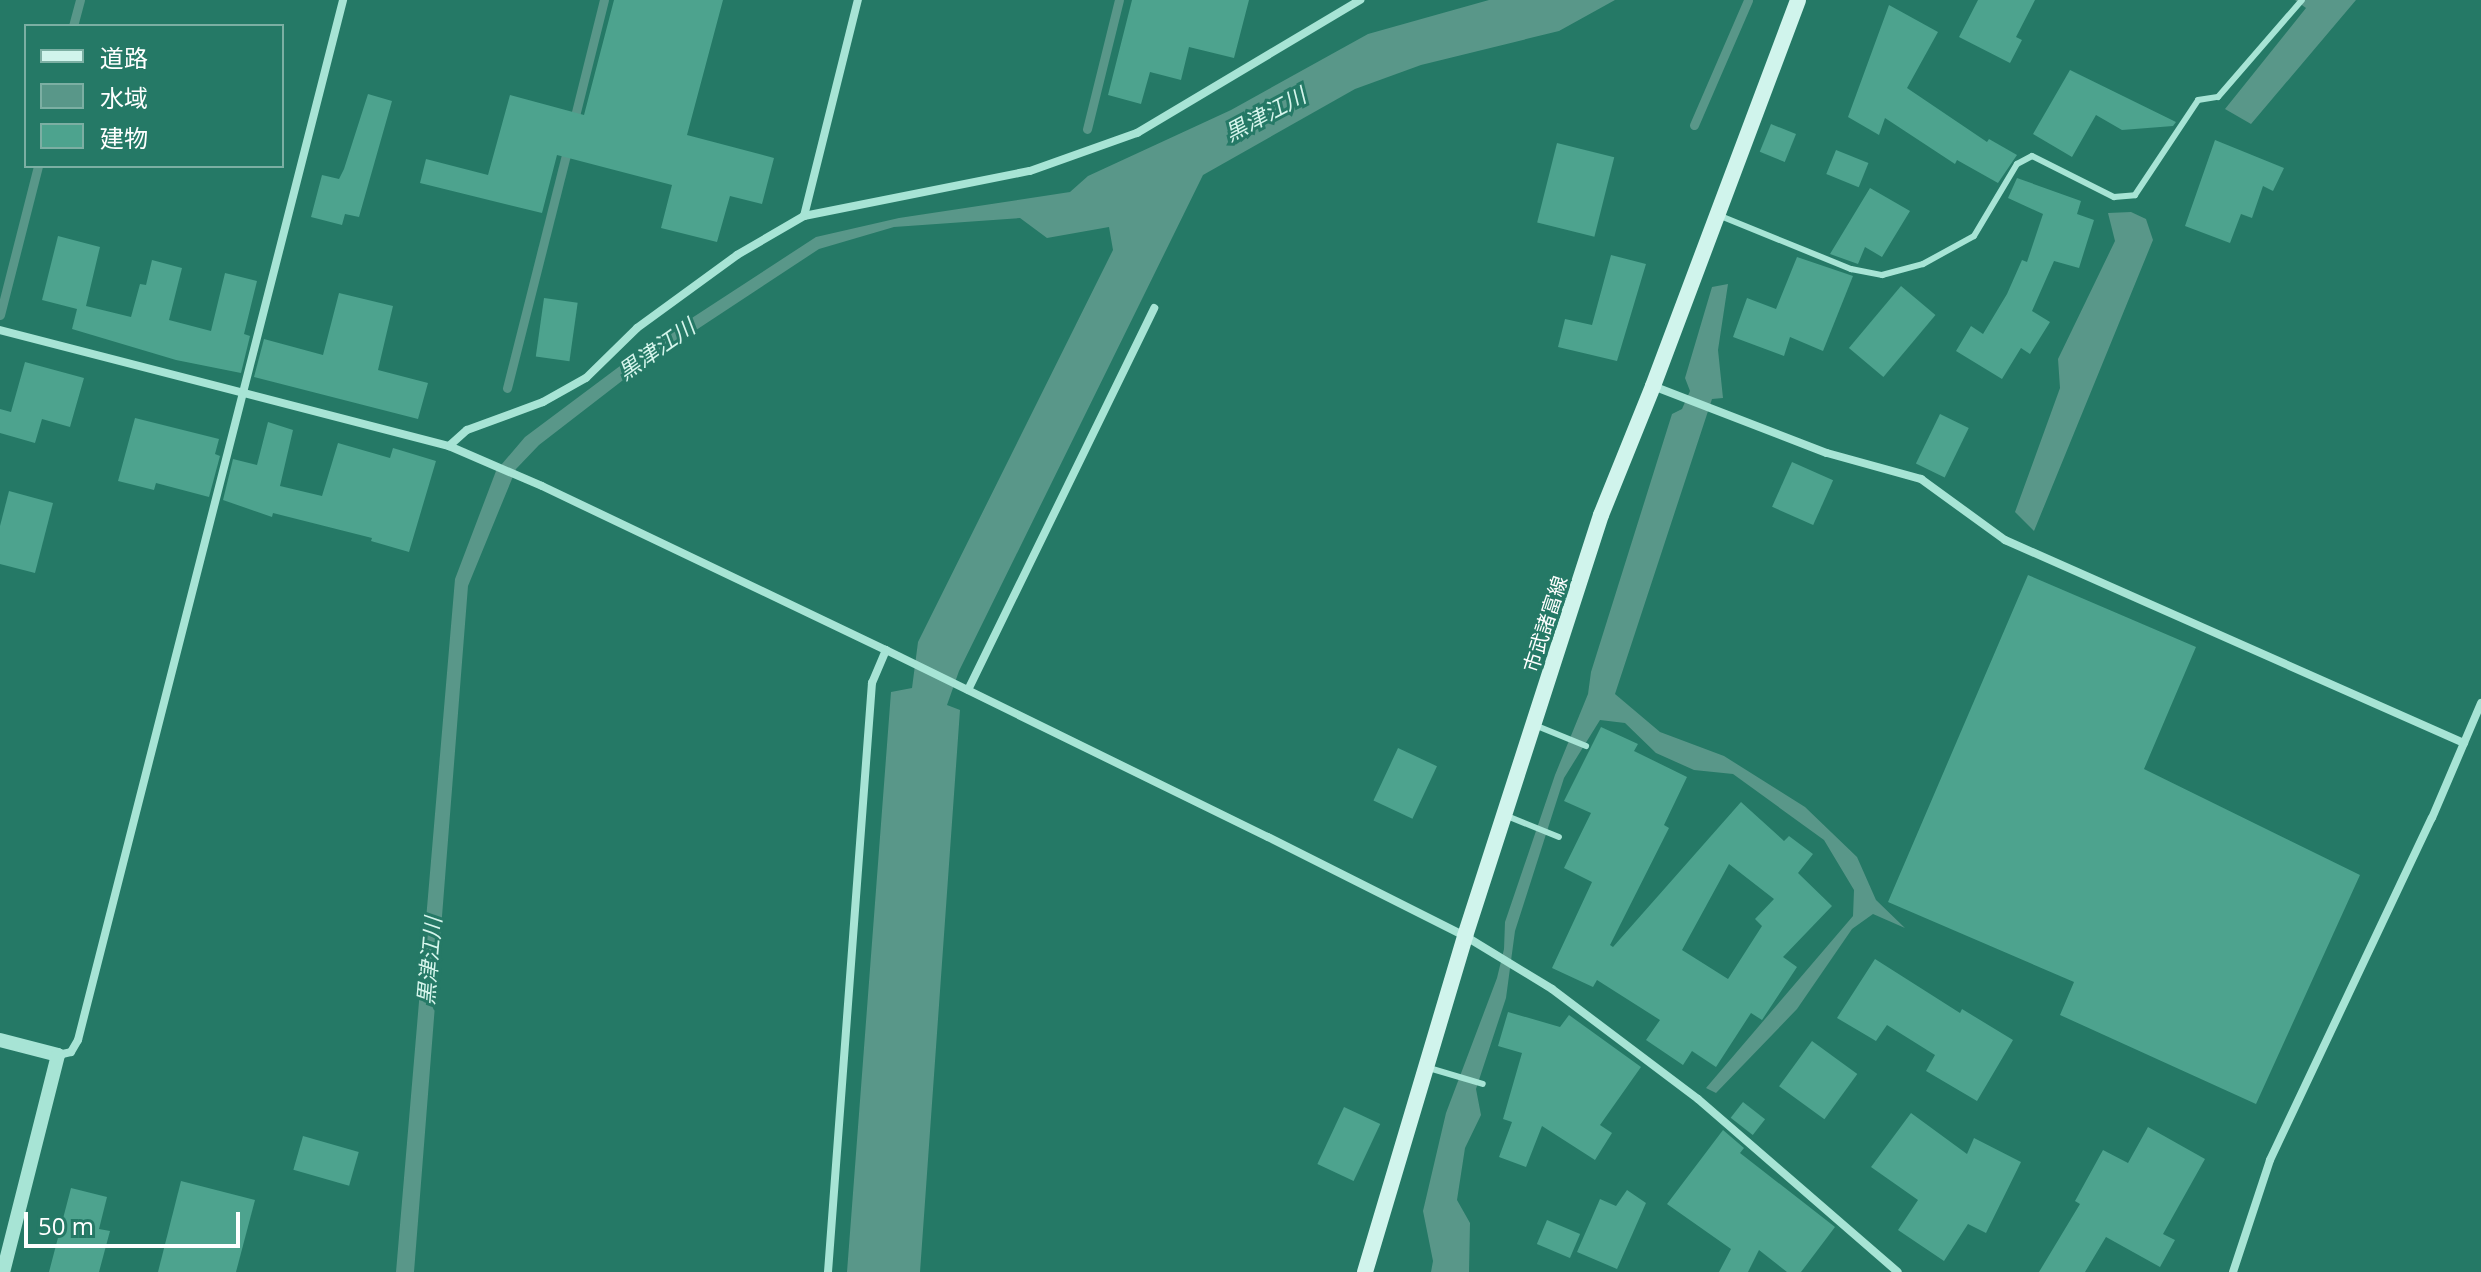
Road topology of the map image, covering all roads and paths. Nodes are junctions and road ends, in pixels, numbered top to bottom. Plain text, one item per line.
1 (343, 0) edge
2 (858, 0) edge
3 (1360, 0) edge
4 (1798, 0) edge
5 (2302, 0) edge
6 (1717, 215) junction
7 (804, 216) junction
8 (1154, 308) dead end
9 (0, 330) edge
10 (1653, 386) junction
11 (243, 392) junction
12 (449, 446) junction
13 (886, 650) junction
14 (968, 690) junction
15 (2481, 703) edge
16 (1533, 724) junction
17 (2464, 743) junction
18 (1586, 746) dead end
19 (1504, 814) junction
20 (1559, 837) dead end
21 (1465, 936) junction
22 (0, 1040) edge
23 (58, 1055) junction
24 (1426, 1067) junction
25 (1483, 1084) dead end
26 (3, 1272) edge
27 (828, 1272) edge
28 (1365, 1272) edge
29 (1898, 1272) edge
30 (2233, 1272) edge

1 - 11 street
2 - 7 street
3 - 7 street
4 - 6 main road, 市武諸富線
5 - 6 lane
6 - 10 main road, 市武諸富線
7 - 12 street
8 - 14 street
9 - 11 street
10 - 16 main road, 市武諸富線
10 - 17 street
11 - 12 street
11 - 23 street
12 - 13 street
13 - 14 street
13 - 27 street
14 - 21 street
15 - 17 street
16 - 18 lane
16 - 19 main road, 市武諸富線
17 - 30 street
19 - 20 lane
19 - 21 main road, 市武諸富線
21 - 24 main road, 市武諸富線
21 - 29 street
22 - 23 street
23 - 26 street
24 - 25 lane
24 - 28 main road, 市武諸富線

